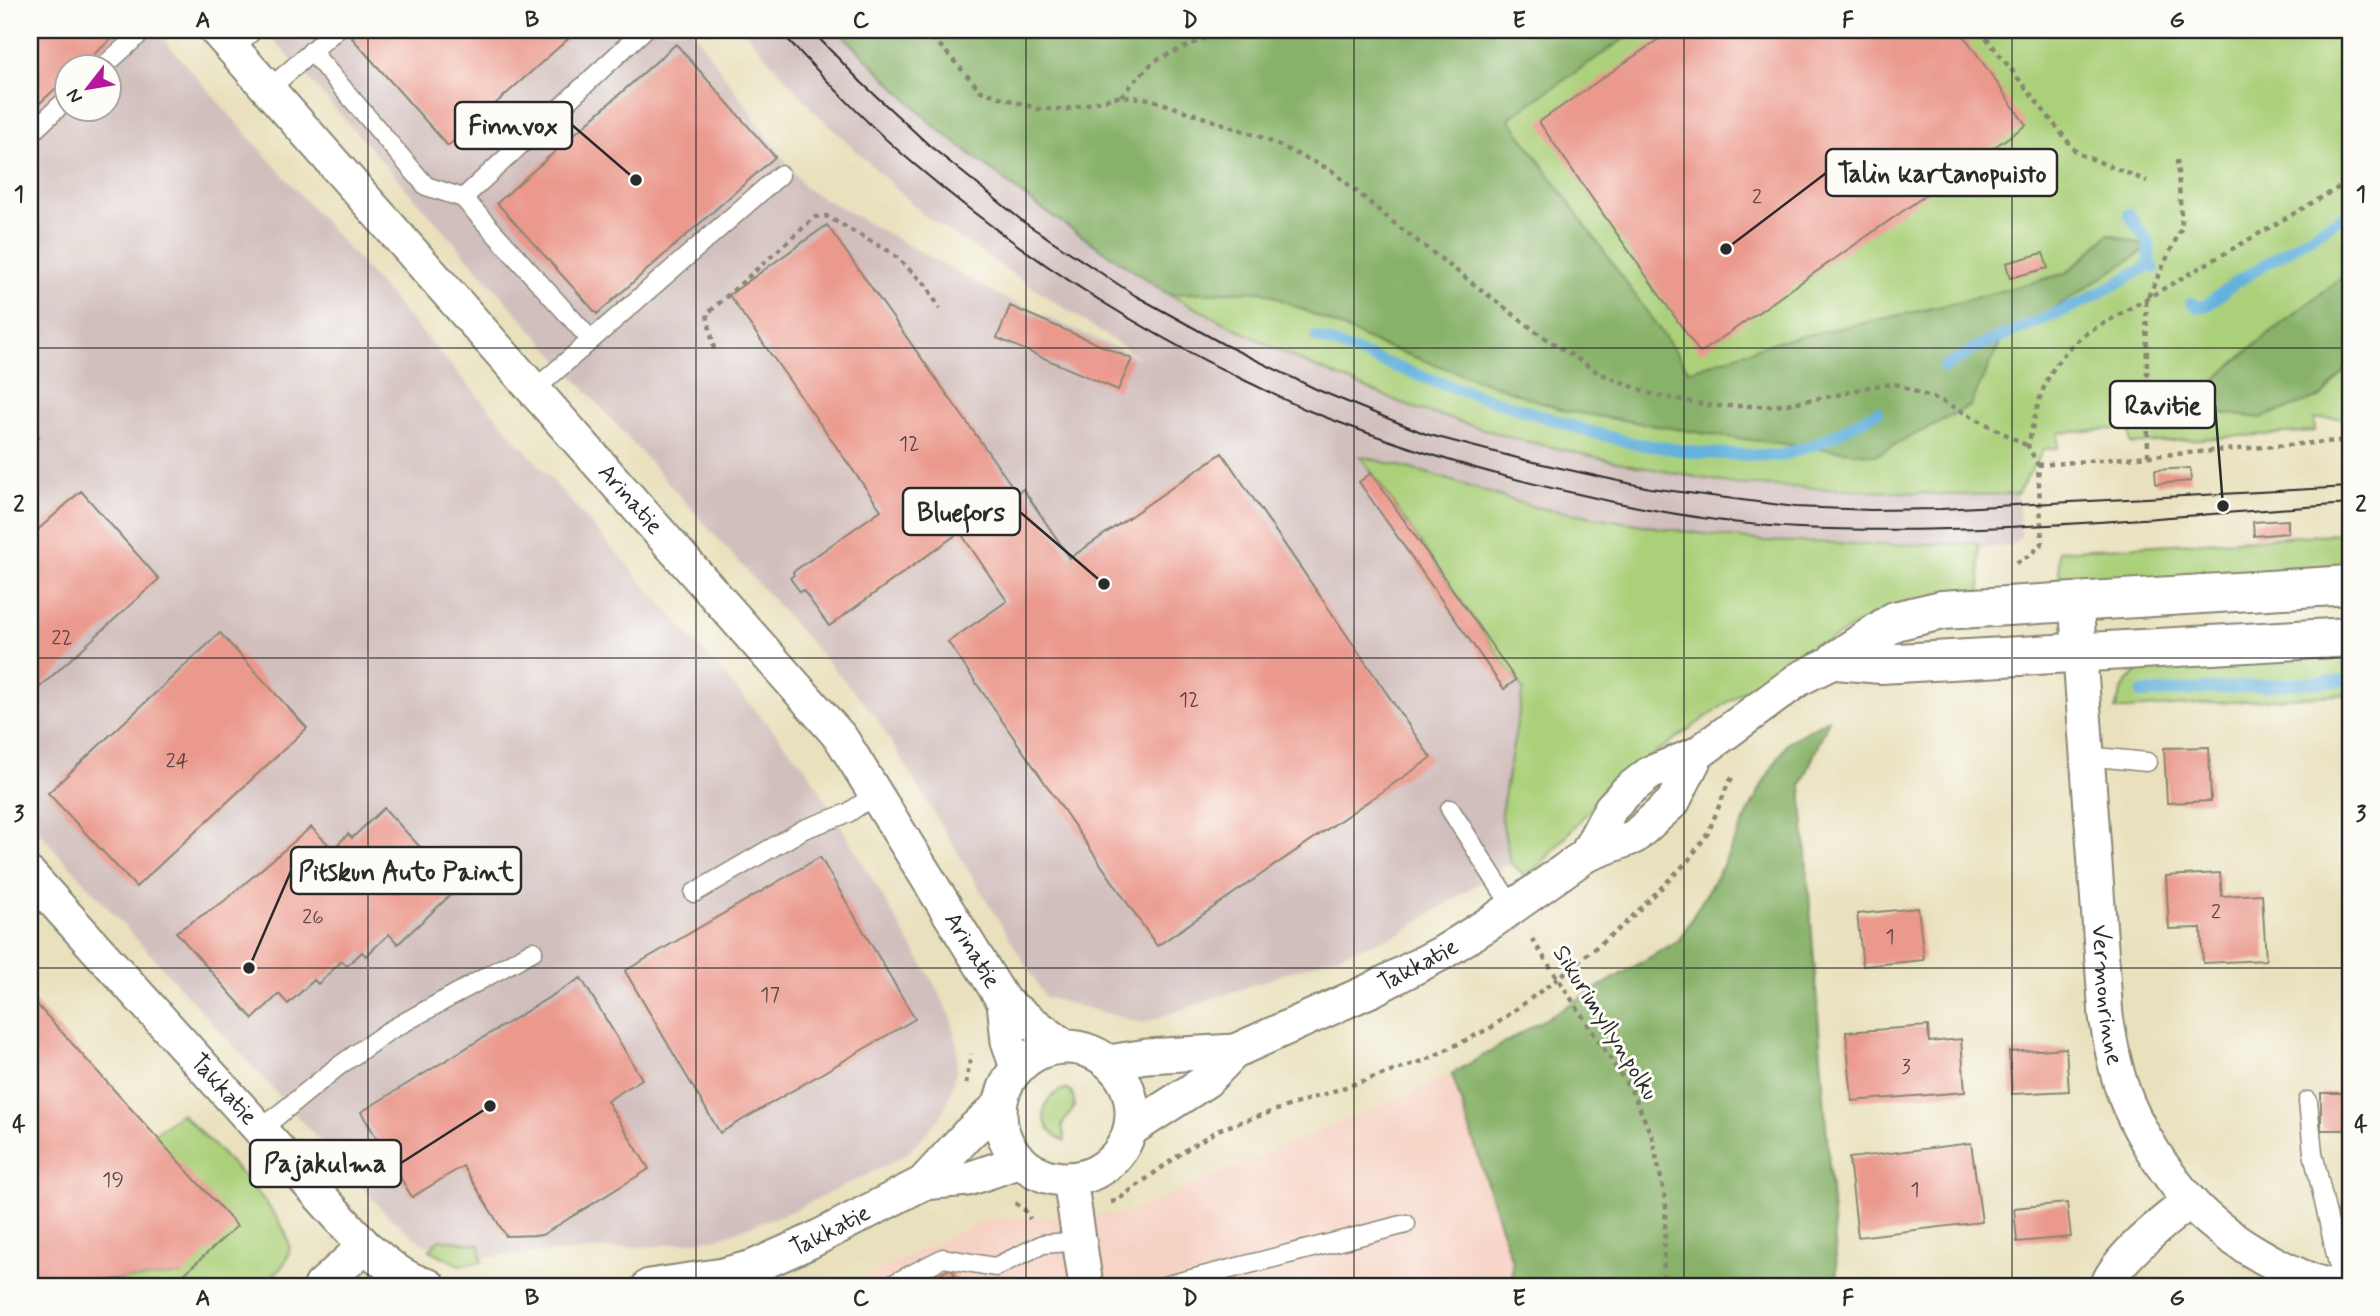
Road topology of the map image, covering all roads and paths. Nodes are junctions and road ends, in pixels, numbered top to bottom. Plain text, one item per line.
1 (144, 30) edge
2 (336, 30) edge
3 (644, 30) edge
4 (926, 30) edge
5 (1223, 30) edge
6 (1980, 30) edge
7 (234, 36) edge
8 (312, 51) junction
9 (120, 52) edge
10 (269, 89) junction
11 (1121, 96) junction
12 (52, 113) edge
13 (30, 134) edge
14 (2177, 160) dead end
15 (780, 175) dead end
16 (2147, 181) dead end
17 (2350, 181) edge
18 (463, 198) junction
19 (2146, 301) junction
20 (940, 309) dead end
21 (591, 340) junction
22 (714, 349) dead end
23 (534, 390) junction
24 (2350, 440) edge
25 (2028, 446) junction
26 (2148, 456) junction
27 (2038, 465) junction
28 (2008, 570) dead end
29 (2350, 585) edge
30 (2076, 602) junction
31 (2350, 637) edge
32 (2080, 654) junction
33 (1837, 660) junction
34 (2087, 756) junction
35 (2147, 762) dead end
36 (1741, 765) dead end
37 (876, 794) junction
38 (1450, 810) dead end
39 (30, 875) edge
40 (694, 893) dead end
41 (1513, 908) junction
42 (533, 951) dead end
43 (1557, 979) junction
44 (1004, 1002) junction
45 (973, 1044) dead end
46 (1064, 1046) junction
47 (1236, 1051) junction
48 (1109, 1062) junction
49 (1017, 1068) junction
50 (963, 1090) dead end
51 (2308, 1101) dead end
52 (1000, 1105) junction
53 (261, 1130) junction
54 (1130, 1130) junction
55 (1021, 1161) junction
56 (985, 1173) junction
57 (923, 1183) junction
58 (2190, 1201) junction
59 (1075, 1210) junction
60 (1406, 1224) dead end
61 (365, 1246) junction
62 (2108, 1284) edge
63 (321, 1286) edge
64 (429, 1286) edge
65 (649, 1286) edge
66 (889, 1286) edge
67 (1086, 1286) edge
68 (1164, 1286) edge
69 (1663, 1286) edge
70 (2017, 1286) edge
71 (2329, 1286) edge
72 (2343, 1286) edge

1 - 9 lane
2 - 8 lane
3 - 18 lane
4 - 11 path
5 - 11 path
6 - 16 path
7 - 10 street, Arinatie
8 - 10 lane
8 - 18 lane
10 - 23 street, Arinatie
11 - 25 path
12 - 13 lane
14 - 19 path
15 - 21 lane
17 - 19 path
18 - 21 lane
19 - 25 path
19 - 26 path
20 - 22 path
21 - 23 lane
23 - 37 street, Arinatie
24 - 26 path
25 - 27 path
26 - 27 path
27 - 28 path
29 - 30 street
30 - 32 street, Vermonrinne
30 - 33 street
31 - 32 street
32 - 33 street
32 - 34 street, Vermonrinne
33 - 41 street, Takkatie
34 - 35 lane
34 - 58 street, Vermonrinne
36 - 43 path
37 - 40 lane
37 - 44 street, Arinatie
38 - 41 lane
39 - 53 street, Takkatie
41 - 43 path, Sikurimyllynpolku
41 - 47 street, Takkatie
42 - 53 lane
43 - 59 path
43 - 69 path, Sikurimyllynpolku
44 - 46 street, Arinatie
44 - 49 street, Arinatie
45 - 50 path
46 - 48 street
46 - 49 street
47 - 48 street, Takkatie
47 - 54 street, Takkatie
48 - 54 street
49 - 52 street
51 - 72 lane
52 - 55 street
52 - 57 street, Takkatie
53 - 61 street, Takkatie
54 - 59 street
55 - 56 street, Takkatie
55 - 59 street
56 - 57 street, Takkatie
56 - 59 path
57 - 65 street, Takkatie
58 - 62 street
58 - 71 street, Vermonrinne
59 - 66 lane
59 - 67 street
60 - 68 lane
61 - 63 street
61 - 64 street, Takkatie
62 - 70 path

